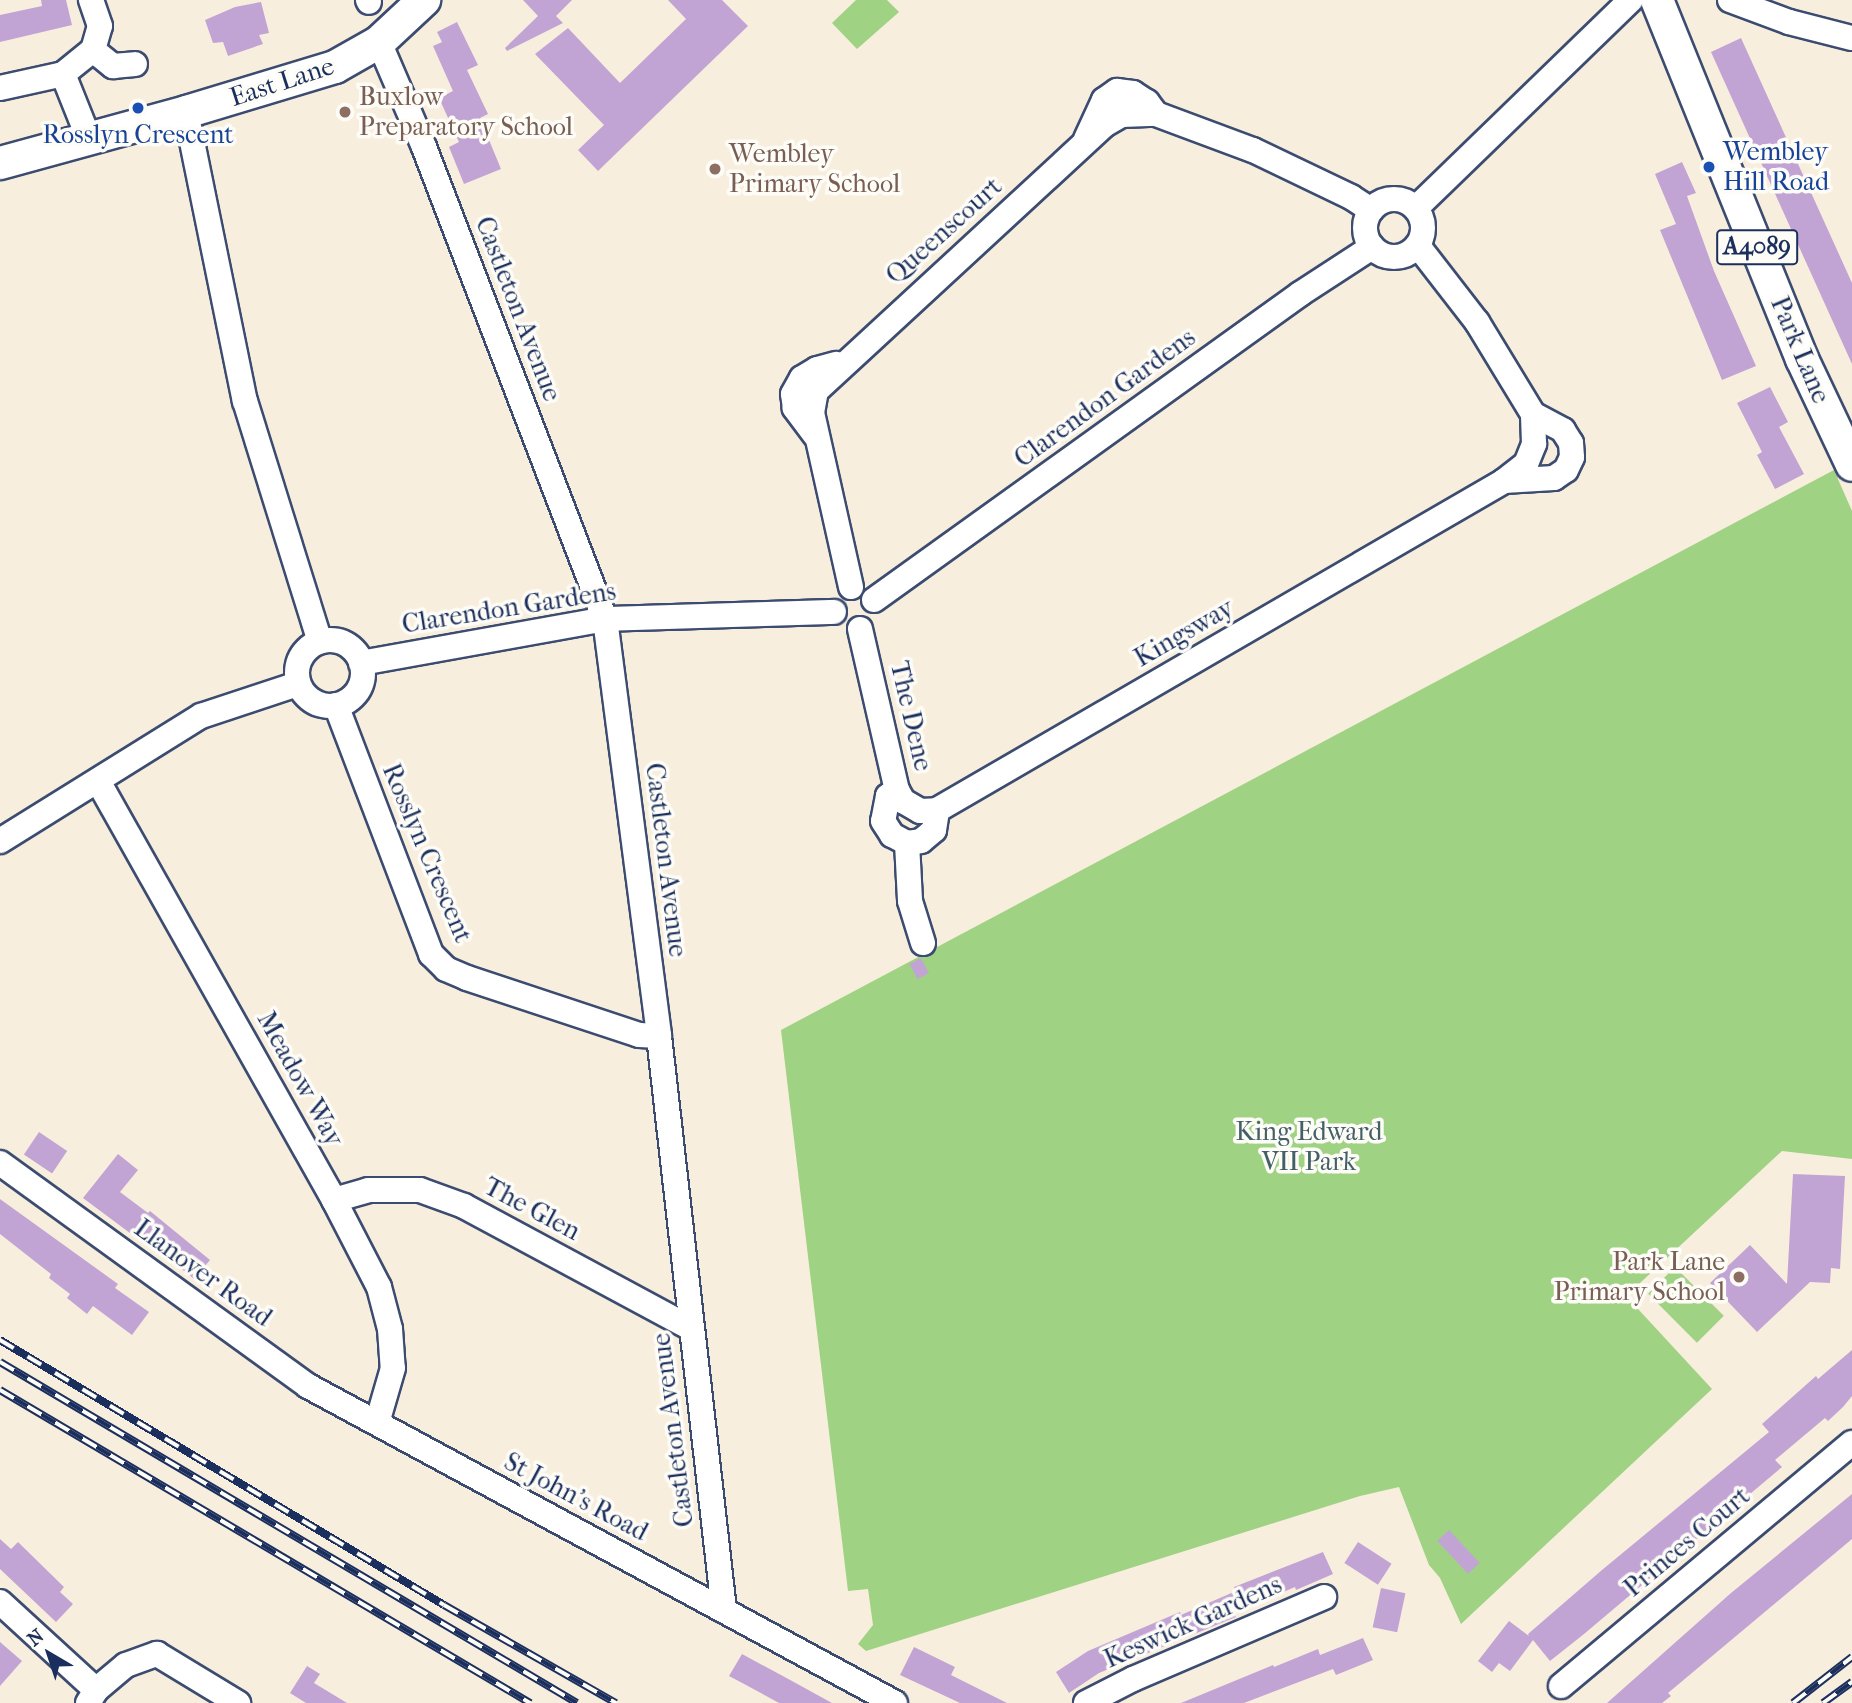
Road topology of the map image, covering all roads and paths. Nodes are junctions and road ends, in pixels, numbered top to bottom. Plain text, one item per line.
1 (91, 0) edge
2 (424, 0) edge
3 (1631, 0) edge
4 (1657, 0) edge
5 (1730, 0) edge
6 (1852, 38) edge
7 (379, 42) junction
8 (93, 50) junction
9 (135, 64) dead end
10 (63, 74) junction
11 (0, 88) edge
12 (186, 112) junction
13 (89, 139) junction
14 (0, 163) edge
15 (1416, 208) junction
16 (1371, 210) junction
17 (1418, 246) junction
18 (1372, 247) junction
19 (1533, 414) junction
20 (1852, 465) edge
21 (1504, 481) junction
22 (851, 587) junction
23 (874, 600) junction
24 (834, 612) junction
25 (605, 619) junction
26 (860, 629) junction
27 (320, 642) junction
28 (362, 663) junction
29 (299, 684) junction
30 (336, 705) junction
31 (98, 781) junction
32 (897, 790) junction
33 (937, 810) junction
34 (0, 841) edge
35 (907, 843) junction
36 (923, 943) dead end
37 (659, 1036) junction
38 (0, 1163) edge
39 (334, 1200) junction
40 (691, 1328) junction
41 (377, 1423) junction
42 (1852, 1443) edge
43 (1324, 1597) dead end
44 (0, 1602) edge
45 (724, 1610) junction
46 (1561, 1686) dead end
47 (92, 1696) edge
48 (238, 1703) edge
49 (895, 1703) edge
50 (1086, 1703) edge

1 - 8 street
2 - 7 main road, East Lane
3 - 15 street
4 - 20 main road, Park Lane / A4089
5 - 6 street
7 - 12 main road, East Lane
7 - 25 street, Castleton Avenue
8 - 9 street
8 - 10 street
10 - 11 street
10 - 13 street
12 - 13 main road, East Lane
12 - 27 street
13 - 14 main road, East Lane
15 - 16 street
15 - 17 street
16 - 18 street
16 - 22 street, Queenscourt
17 - 18 street
17 - 19 street, Kingsway
18 - 23 street, Clarendon Gardens
19 - 21 street, Kingsway
19 - 21 street, Kingsway
21 - 33 street, Kingsway
22 - 23 street
22 - 24 street
23 - 26 street
24 - 25 street, Clarendon Gardens
24 - 26 street
25 - 28 street, Clarendon Gardens
25 - 37 street, Castleton Avenue
26 - 32 street, The Dene
27 - 28 street
27 - 29 street
28 - 30 street
29 - 30 street
29 - 31 street
30 - 37 street, Rosslyn Crescent
31 - 34 street
31 - 39 street, Meadow Way
32 - 33 street
32 - 35 street, The Dene
33 - 35 street
35 - 36 street
37 - 40 street, Castleton Avenue
38 - 41 street, Llanover Road
39 - 40 street, The Glen
39 - 41 street, Meadow Way
40 - 45 street, Castleton Avenue
41 - 45 street, St John's Road
42 - 46 street, Princes Court
43 - 50 street, Keswick Gardens
44 - 47 street
45 - 49 street, St John's Road
47 - 48 street

